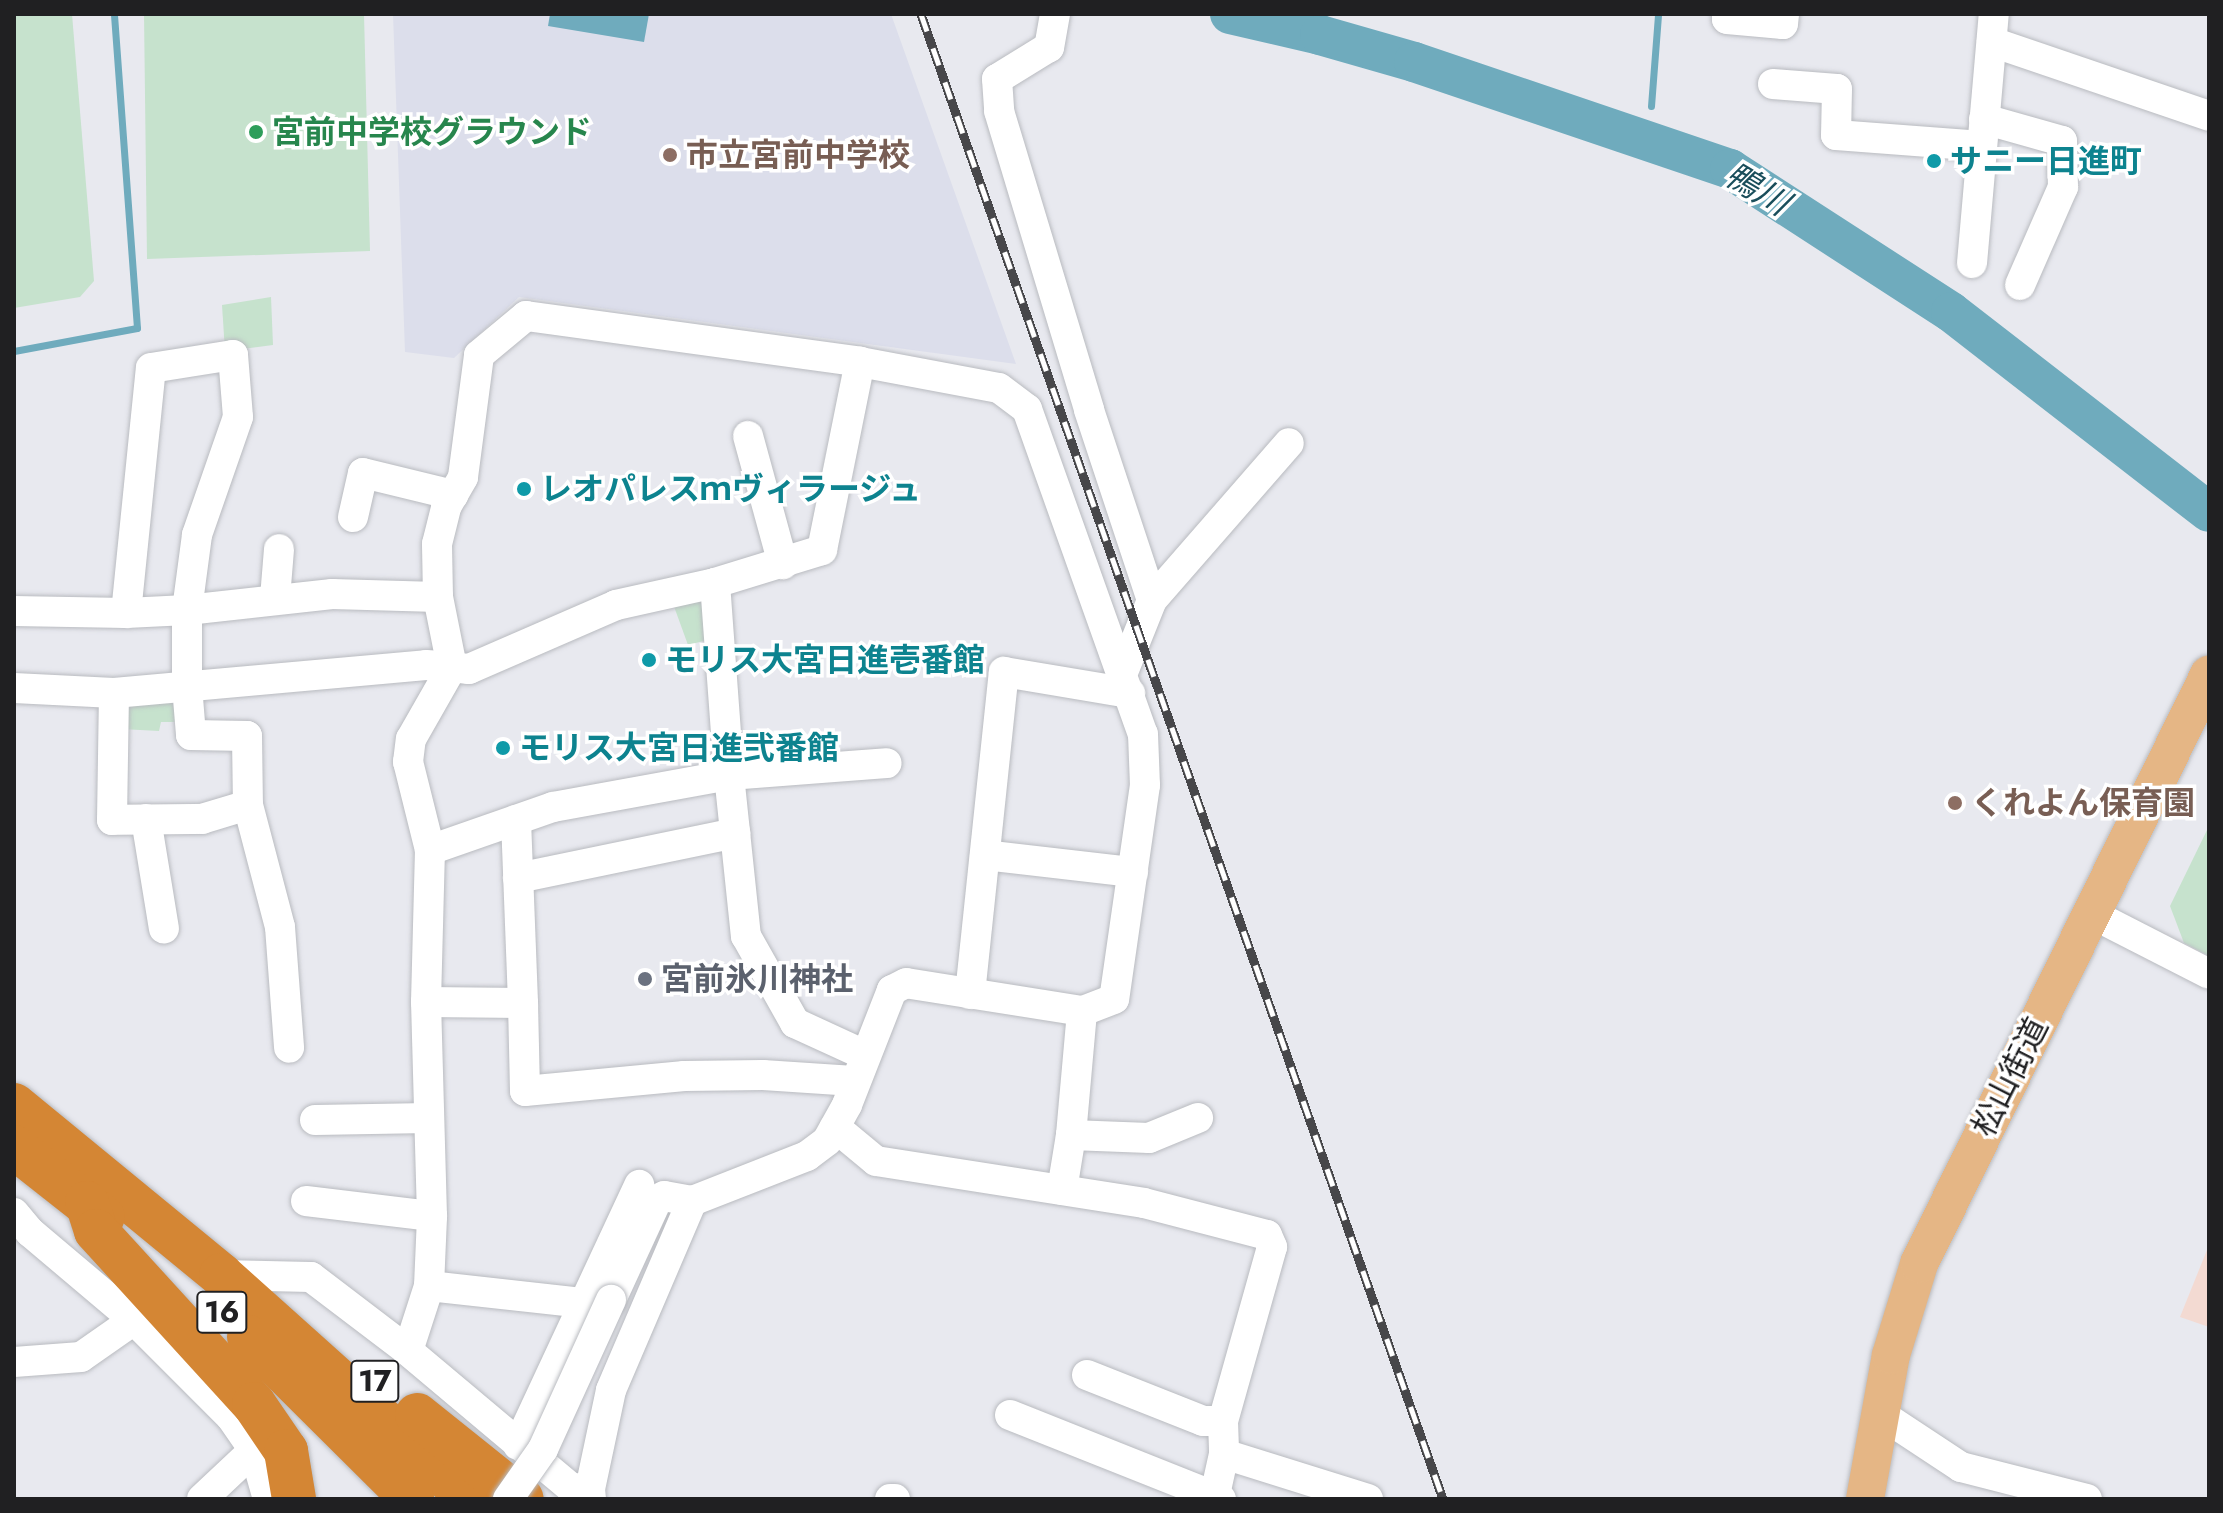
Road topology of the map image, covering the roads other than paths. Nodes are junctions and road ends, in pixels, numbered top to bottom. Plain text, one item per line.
1 (1727, 14) edge
2 (1784, 19) edge
3 (1052, 26) edge
4 (1993, 28) edge
5 (1773, 84) dead end
6 (2209, 116) edge
7 (1983, 133) junction
8 (1972, 263) dead end
9 (2020, 285) dead end
10 (860, 362) junction
11 (748, 436) dead end
12 (1289, 443) dead end
13 (453, 495) junction
14 (353, 517) dead end
15 (279, 549) dead end
16 (783, 564) junction
17 (715, 583) junction
18 (438, 597) junction
19 (275, 598) junction
20 (1152, 600) junction
21 (187, 610) junction
22 (14, 611) edge
23 (126, 613) junction
24 (452, 667) junction
25 (2209, 675) edge
26 (1126, 683) junction
27 (187, 686) junction
28 (14, 688) edge
29 (114, 693) junction
30 (887, 763) dead end
31 (729, 775) junction
32 (248, 805) junction
33 (146, 819) junction
34 (516, 820) junction
35 (735, 833) junction
36 (430, 850) junction
37 (985, 855) junction
38 (1133, 872) junction
39 (518, 878) junction
40 (2092, 914) junction
41 (164, 929) dead end
42 (2209, 974) edge
43 (970, 994) junction
44 (426, 1002) junction
45 (523, 1003) junction
46 (1082, 1011) junction
47 (289, 1048) dead end
48 (860, 1068) junction
49 (14, 1105) edge
50 (429, 1118) junction
51 (1198, 1118) dead end
52 (315, 1120) dead end
53 (835, 1127) junction
54 (1071, 1135) junction
55 (17, 1160) edge
56 (639, 1185) dead end
57 (1062, 1190) junction
58 (306, 1201) dead end
59 (692, 1201) junction
60 (87, 1203) junction
61 (432, 1216) junction
62 (19, 1228) edge
63 (221, 1275) junction
64 (429, 1286) junction
65 (598, 1302) junction
66 (134, 1320) junction
67 (408, 1351) junction
68 (14, 1362) edge
69 (1087, 1375) dead end
70 (1879, 1413) junction
71 (1010, 1415) dead end
72 (1223, 1421) junction
73 (518, 1445) junction
74 (254, 1450) junction
75 (1224, 1454) junction
76 (590, 1494) edge
77 (1216, 1498) edge
78 (202, 1499) edge
79 (268, 1499) edge
80 (294, 1499) edge
81 (412, 1499) edge
82 (471, 1499) edge
83 (508, 1499) edge
84 (522, 1499) edge
85 (1368, 1499) edge
86 (1865, 1499) edge
87 (2087, 1499) edge

1 - 2 street
3 - 20 street
4 - 6 street
4 - 7 street
5 - 7 street
7 - 8 street
7 - 9 street
10 - 13 street
10 - 16 street
10 - 26 street
11 - 16 street
12 - 20 street
13 - 14 street
13 - 18 street
15 - 19 street
16 - 17 street
17 - 24 street
17 - 31 street
18 - 19 street
18 - 24 street
19 - 21 street
20 - 26 street
21 - 23 street
21 - 23 street
21 - 27 street
22 - 23 street
24 - 27 street
24 - 36 street
25 - 40 main road, 松山街道
26 - 37 street
26 - 38 street
27 - 29 street
27 - 32 street
28 - 29 street
29 - 33 street
30 - 31 street
31 - 34 street
31 - 35 street
32 - 33 street
32 - 47 street
33 - 41 street
34 - 36 street
34 - 39 street
35 - 39 street
35 - 48 street
36 - 44 street
37 - 38 street
37 - 43 street
38 - 46 street
39 - 45 street
40 - 42 street
40 - 70 main road, 松山街道
43 - 46 street
43 - 48 street
44 - 45 street
44 - 50 street
45 - 48 street
46 - 54 street
48 - 53 street
49 - 63 highway, 16
50 - 52 street
50 - 61 street
51 - 54 street
53 - 57 street
53 - 59 street
54 - 57 street
55 - 60 highway, 16
56 - 65 street
57 - 72 street
58 - 61 street
59 - 65 street
59 - 76 street
60 - 80 highway
60 - 81 highway, 16
61 - 64 street
62 - 66 street
63 - 67 street
63 - 82 highway, 16
63 - 84 highway, 17
64 - 65 street
64 - 67 street
65 - 73 street
65 - 83 street, bridge
66 - 68 street
66 - 74 street
67 - 73 street
69 - 72 street
70 - 86 main road, 松山街道
70 - 87 street
71 - 77 street
72 - 75 street
73 - 76 street
74 - 78 street
74 - 79 street
75 - 77 street
75 - 85 street

